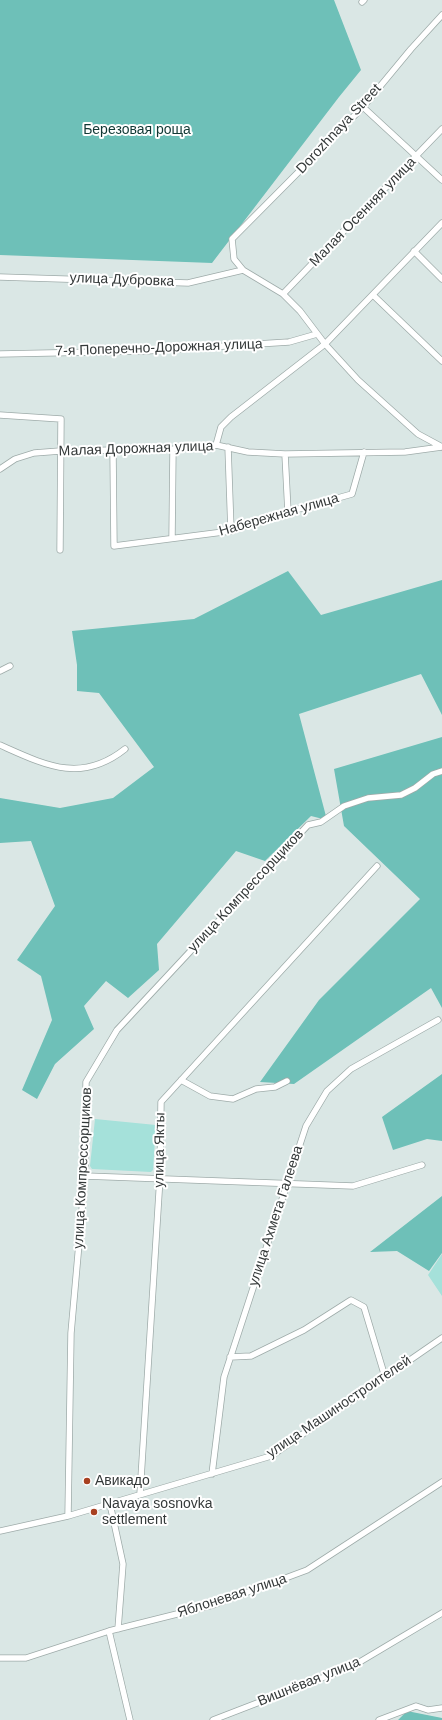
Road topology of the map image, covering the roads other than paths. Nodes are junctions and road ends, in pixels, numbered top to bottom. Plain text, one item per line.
1 (442, 15) edge
2 (363, 106) junction
3 (442, 129) edge
4 (417, 156) junction
5 (442, 180) edge
6 (442, 223) edge
7 (414, 251) junction
8 (243, 270) junction
9 (0, 277) edge
10 (442, 279) edge
11 (283, 294) junction
12 (372, 295) junction
13 (317, 334) junction
14 (325, 344) junction
15 (0, 354) edge
16 (442, 361) edge
17 (0, 415) edge
18 (216, 445) junction
19 (228, 447) junction
20 (442, 447) edge
21 (173, 449) junction
22 (60, 451) junction
23 (113, 451) junction
24 (364, 452) junction
25 (285, 454) junction
26 (0, 469) edge
27 (288, 512) junction
28 (231, 531) junction
29 (172, 538) junction
30 (60, 550) dead end
31 (10, 666) dead end
32 (0, 670) edge
33 (0, 746) edge
34 (125, 749) dead end
35 (442, 771) edge
36 (377, 866) dead end
37 (438, 1020) dead end
38 (181, 1080) junction
39 (287, 1081) dead end
40 (422, 1165) dead end
41 (85, 1176) junction
42 (160, 1177) junction
43 (286, 1183) junction
44 (442, 1338) edge
45 (230, 1357) junction
46 (385, 1377) junction
47 (212, 1474) junction
48 (442, 1482) edge
49 (140, 1494) junction
50 (110, 1504) junction
51 (68, 1516) junction
52 (0, 1532) edge
53 (442, 1613) edge
54 (118, 1629) junction
55 (110, 1631) junction
56 (0, 1658) edge
57 (442, 1708) edge
58 (130, 1720) edge
59 (213, 1720) edge
60 (379, 1720) edge

1 - 2 street, Dorozhnaya Street
2 - 4 street
2 - 8 street, Dorozhnaya Street
3 - 4 street, Малая Осенняя улица
4 - 5 street
4 - 11 street, Малая Осенняя улица
6 - 7 street
7 - 10 street
7 - 12 street
8 - 9 street, улица Дубровка
8 - 11 street
11 - 13 street
12 - 14 street
12 - 16 street
13 - 14 street
13 - 15 street, 7-я Поперечно-Дорожная улица
14 - 18 street
14 - 20 street
17 - 22 street
18 - 19 street, Малая Дорожная улица
18 - 21 street, Малая Дорожная улица
19 - 25 street, Малая Дорожная улица
19 - 28 street
20 - 24 street, Малая Дорожная улица
21 - 23 street, Малая Дорожная улица
21 - 29 street
22 - 23 street, Малая Дорожная улица
22 - 26 street, Малая Дорожная улица
22 - 30 street
23 - 29 street, Набережная улица
24 - 25 street, Малая Дорожная улица
24 - 27 street, Набережная улица
25 - 27 street
27 - 28 street, Набережная улица
28 - 29 street, Набережная улица
31 - 32 street
33 - 34 street
35 - 41 street, улица Компрессорщиков
36 - 38 street, улица Якты
37 - 43 street, улица Ахмета Галеева
38 - 39 street
38 - 42 street, улица Якты
40 - 43 street
41 - 42 street
41 - 51 street, улица Компрессорщиков
42 - 43 street
42 - 49 street, улица Якты
43 - 45 street, улица Ахмета Галеева
44 - 46 street, улица Машиностроителей
45 - 46 street
45 - 47 street, улица Ахмета Галеева
46 - 47 street, улица Машиностроителей
47 - 49 street, улица Машиностроителей
48 - 54 street, Яблоневая улица
49 - 50 street, улица Машиностроителей
50 - 51 street, улица Машиностроителей
50 - 54 street
51 - 52 street, улица Машиностроителей
53 - 59 street, Вишнёвая улица
54 - 55 street, Яблоневая улица
55 - 56 street, Яблоневая улица
55 - 58 street
57 - 60 street

